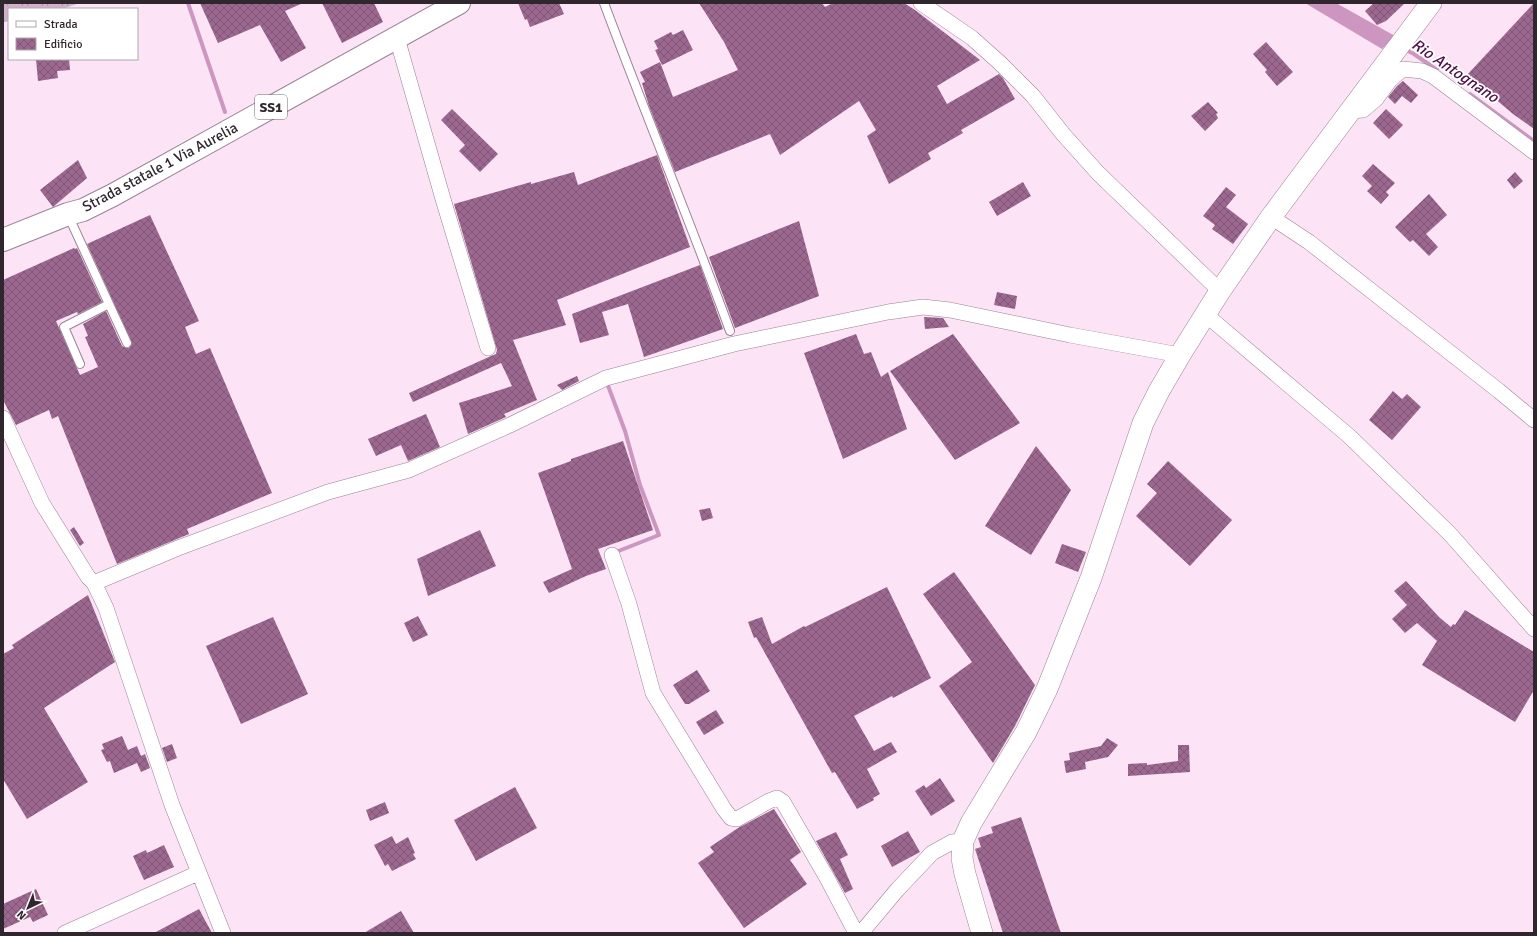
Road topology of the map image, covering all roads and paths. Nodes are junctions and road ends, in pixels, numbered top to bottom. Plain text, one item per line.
1 (459, 3) edge
2 (604, 3) edge
3 (921, 3) edge
4 (1431, 3) edge
5 (397, 38) junction
6 (1350, 111) junction
7 (1534, 152) edge
8 (68, 214) junction
9 (1271, 217) junction
10 (3, 240) edge
11 (1220, 291) junction
12 (109, 304) junction
13 (1204, 314) junction
14 (730, 331) dead end
15 (127, 343) dead end
16 (488, 348) dead end
17 (1180, 355) junction
18 (80, 364) dead end
19 (3, 418) edge
20 (1534, 420) edge
21 (612, 556) dead end
22 (94, 583) junction
23 (1534, 629) edge
24 (963, 841) junction
25 (198, 873) junction
26 (65, 933) edge
27 (223, 933) edge
28 (856, 933) edge
29 (861, 933) edge
30 (982, 933) edge

1 - 5 main road, Strada statale 1 Via Aurelia / SS1
2 - 14 lane
3 - 11 street
4 - 6 street
5 - 8 main road, Strada statale 1 Via Aurelia / SS1
5 - 16 street
6 - 7 street
6 - 9 street
8 - 10 main road, Strada statale 1 Via Aurelia / SS1
8 - 12 lane
9 - 11 street
9 - 20 street
11 - 13 street
12 - 15 lane
12 - 18 lane
13 - 17 street
13 - 23 street
17 - 22 street
17 - 24 street
19 - 22 street
21 - 28 street
22 - 25 street
24 - 29 street
24 - 30 street
25 - 26 street
25 - 27 street

